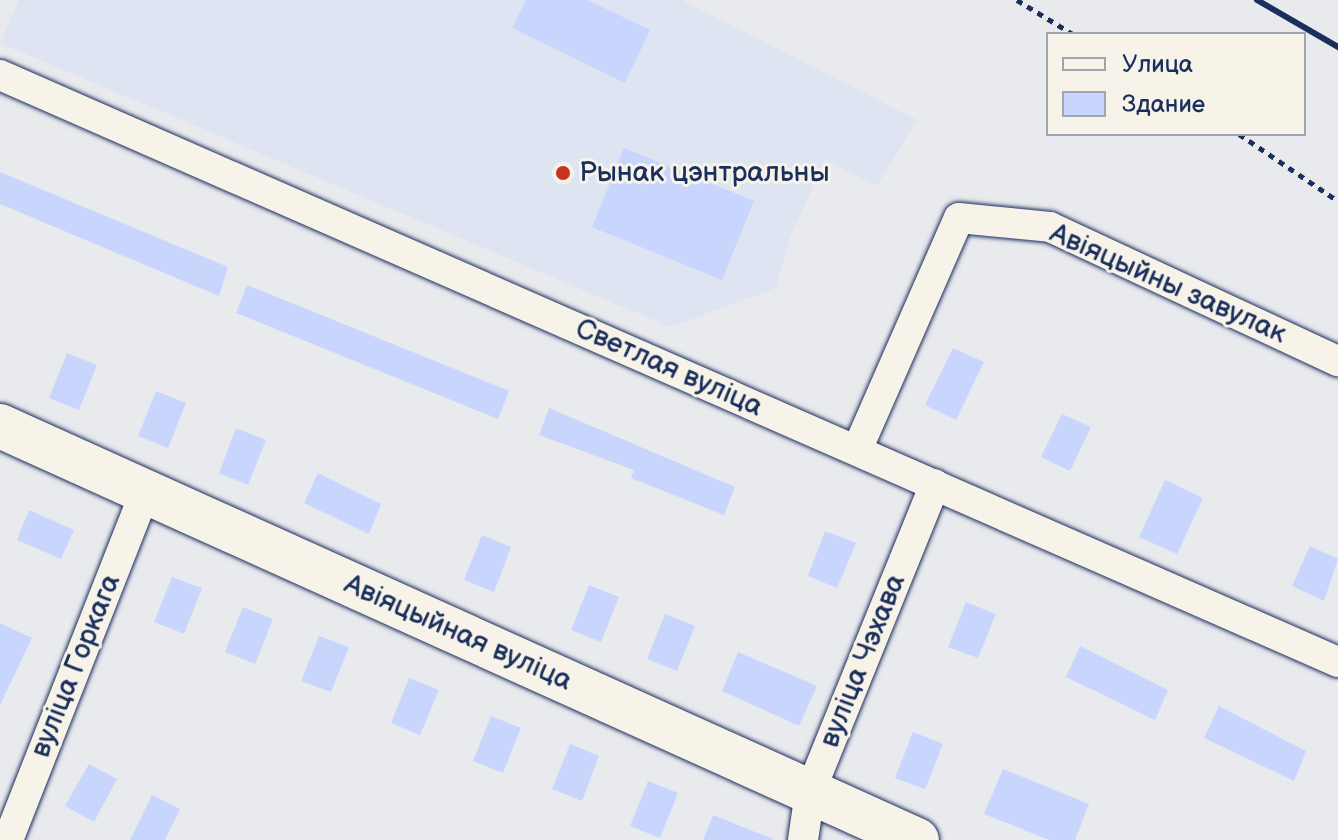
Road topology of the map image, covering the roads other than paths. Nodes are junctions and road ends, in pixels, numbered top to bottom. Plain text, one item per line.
1 (0, 75) edge
2 (1338, 361) edge
3 (0, 426) edge
4 (857, 450) junction
5 (935, 484) junction
6 (145, 492) junction
7 (1338, 662) edge
8 (810, 792) junction
9 (8, 840) edge
10 (803, 840) edge
11 (917, 840) edge

1 - 4 street, Светлая вуліца
2 - 4 street, Авіяцыйны завулак
3 - 6 street, Авіяцыйная вуліца
4 - 5 street, Светлая вуліца
5 - 7 street, Светлая вуліца
5 - 8 street, вуліца Чэхава
6 - 8 street, Авіяцыйная вуліца
6 - 9 street, вуліца Горкага
8 - 10 street, вуліца Чэхава
8 - 11 street, Авіяцыйная вуліца

